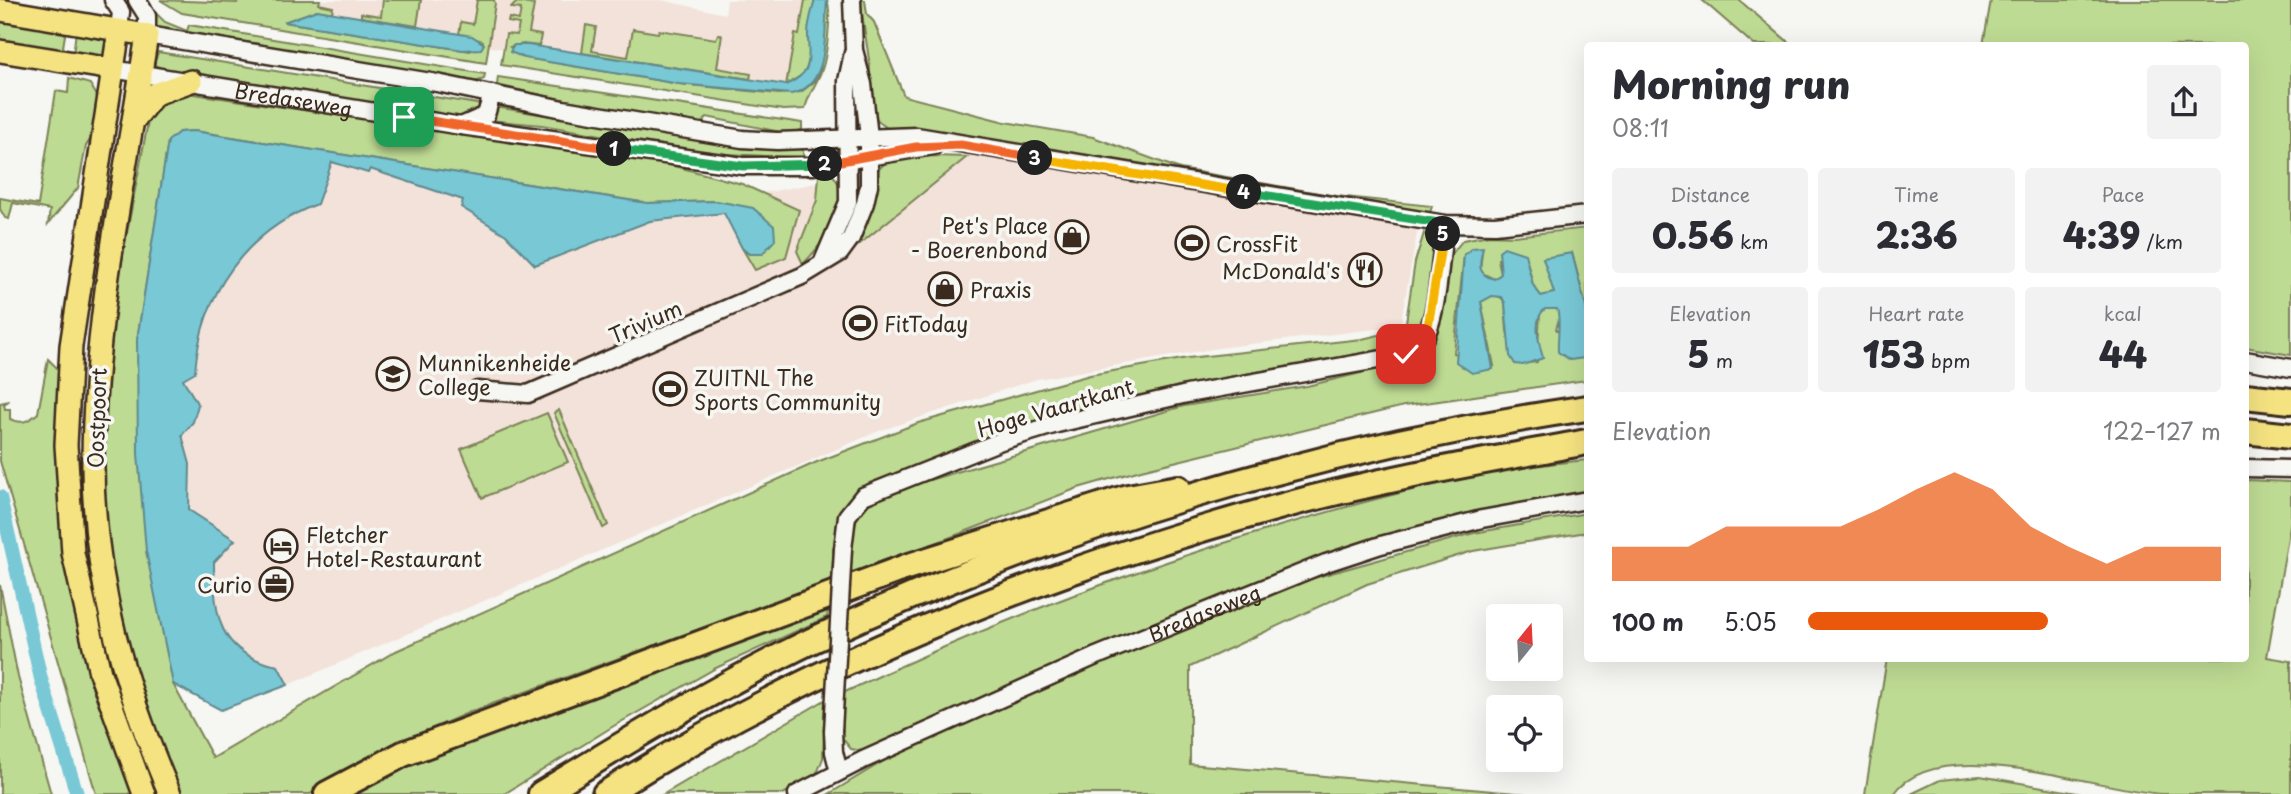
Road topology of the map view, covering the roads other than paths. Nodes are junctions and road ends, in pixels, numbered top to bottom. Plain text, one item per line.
1 (113, 0) edge
2 (137, 0) edge
3 (852, 0) edge
4 (0, 10) edge
5 (119, 30) junction
6 (146, 35) junction
7 (854, 50) junction
8 (0, 51) edge
9 (113, 69) junction
10 (141, 73) junction
11 (191, 81) junction
12 (492, 94) junction
13 (132, 123) junction
14 (461, 126) junction
15 (869, 137) junction
16 (849, 138) junction
17 (961, 145) junction
18 (870, 156) junction
19 (850, 160) junction
20 (1584, 215) edge
21 (1445, 224) junction
22 (822, 261) junction
23 (2249, 361) edge
24 (2291, 368) edge
25 (477, 390) dead end
26 (2249, 396) edge
27 (2291, 401) edge
28 (1584, 408) edge
29 (2249, 431) edge
30 (2291, 436) edge
31 (1584, 443) edge
32 (2249, 468) edge
33 (1285, 469) junction
34 (2291, 469) edge
35 (1584, 501) edge
36 (839, 772) junction
37 (144, 794) edge
38 (170, 794) edge
39 (327, 794) edge
40 (541, 794) edge
41 (605, 794) edge
42 (797, 794) edge

1 - 5 street
2 - 6 street
3 - 7 street
4 - 5 main road, Bredaseweg
5 - 6 main road, Bredaseweg
5 - 9 main road, Oostpoort
6 - 10 main road, Oostpoort
6 - 12 street, Bredaseweg
7 - 15 street, Trivium
7 - 16 street
8 - 9 main road, Bredaseweg
9 - 10 street, Bredaseweg
9 - 37 main road, Oostpoort
10 - 11 street, Bredaseweg
10 - 13 main road, Oostpoort
11 - 13 main road
11 - 14 street, Bredaseweg
12 - 14 street
12 - 16 street, Bredaseweg
13 - 38 main road, Oostpoort
14 - 19 street, Bredaseweg
15 - 16 street, Bredaseweg
15 - 17 street, Bredaseweg
15 - 18 street, Trivium
16 - 19 street
17 - 18 street, Bredaseweg
17 - 21 street, Bredaseweg
18 - 19 street, Bredaseweg
18 - 22 street, Trivium
19 - 22 street
20 - 21 street, Bredaseweg
21 - 36 street, Hoge Vaartkant, bridge
22 - 25 street, Trivium
23 - 24 street
26 - 27 highway
28 - 33 highway
29 - 30 highway
31 - 41 highway
32 - 34 street
33 - 39 highway
33 - 40 highway
35 - 36 street, Bredaseweg
36 - 42 street, Bredaseweg

